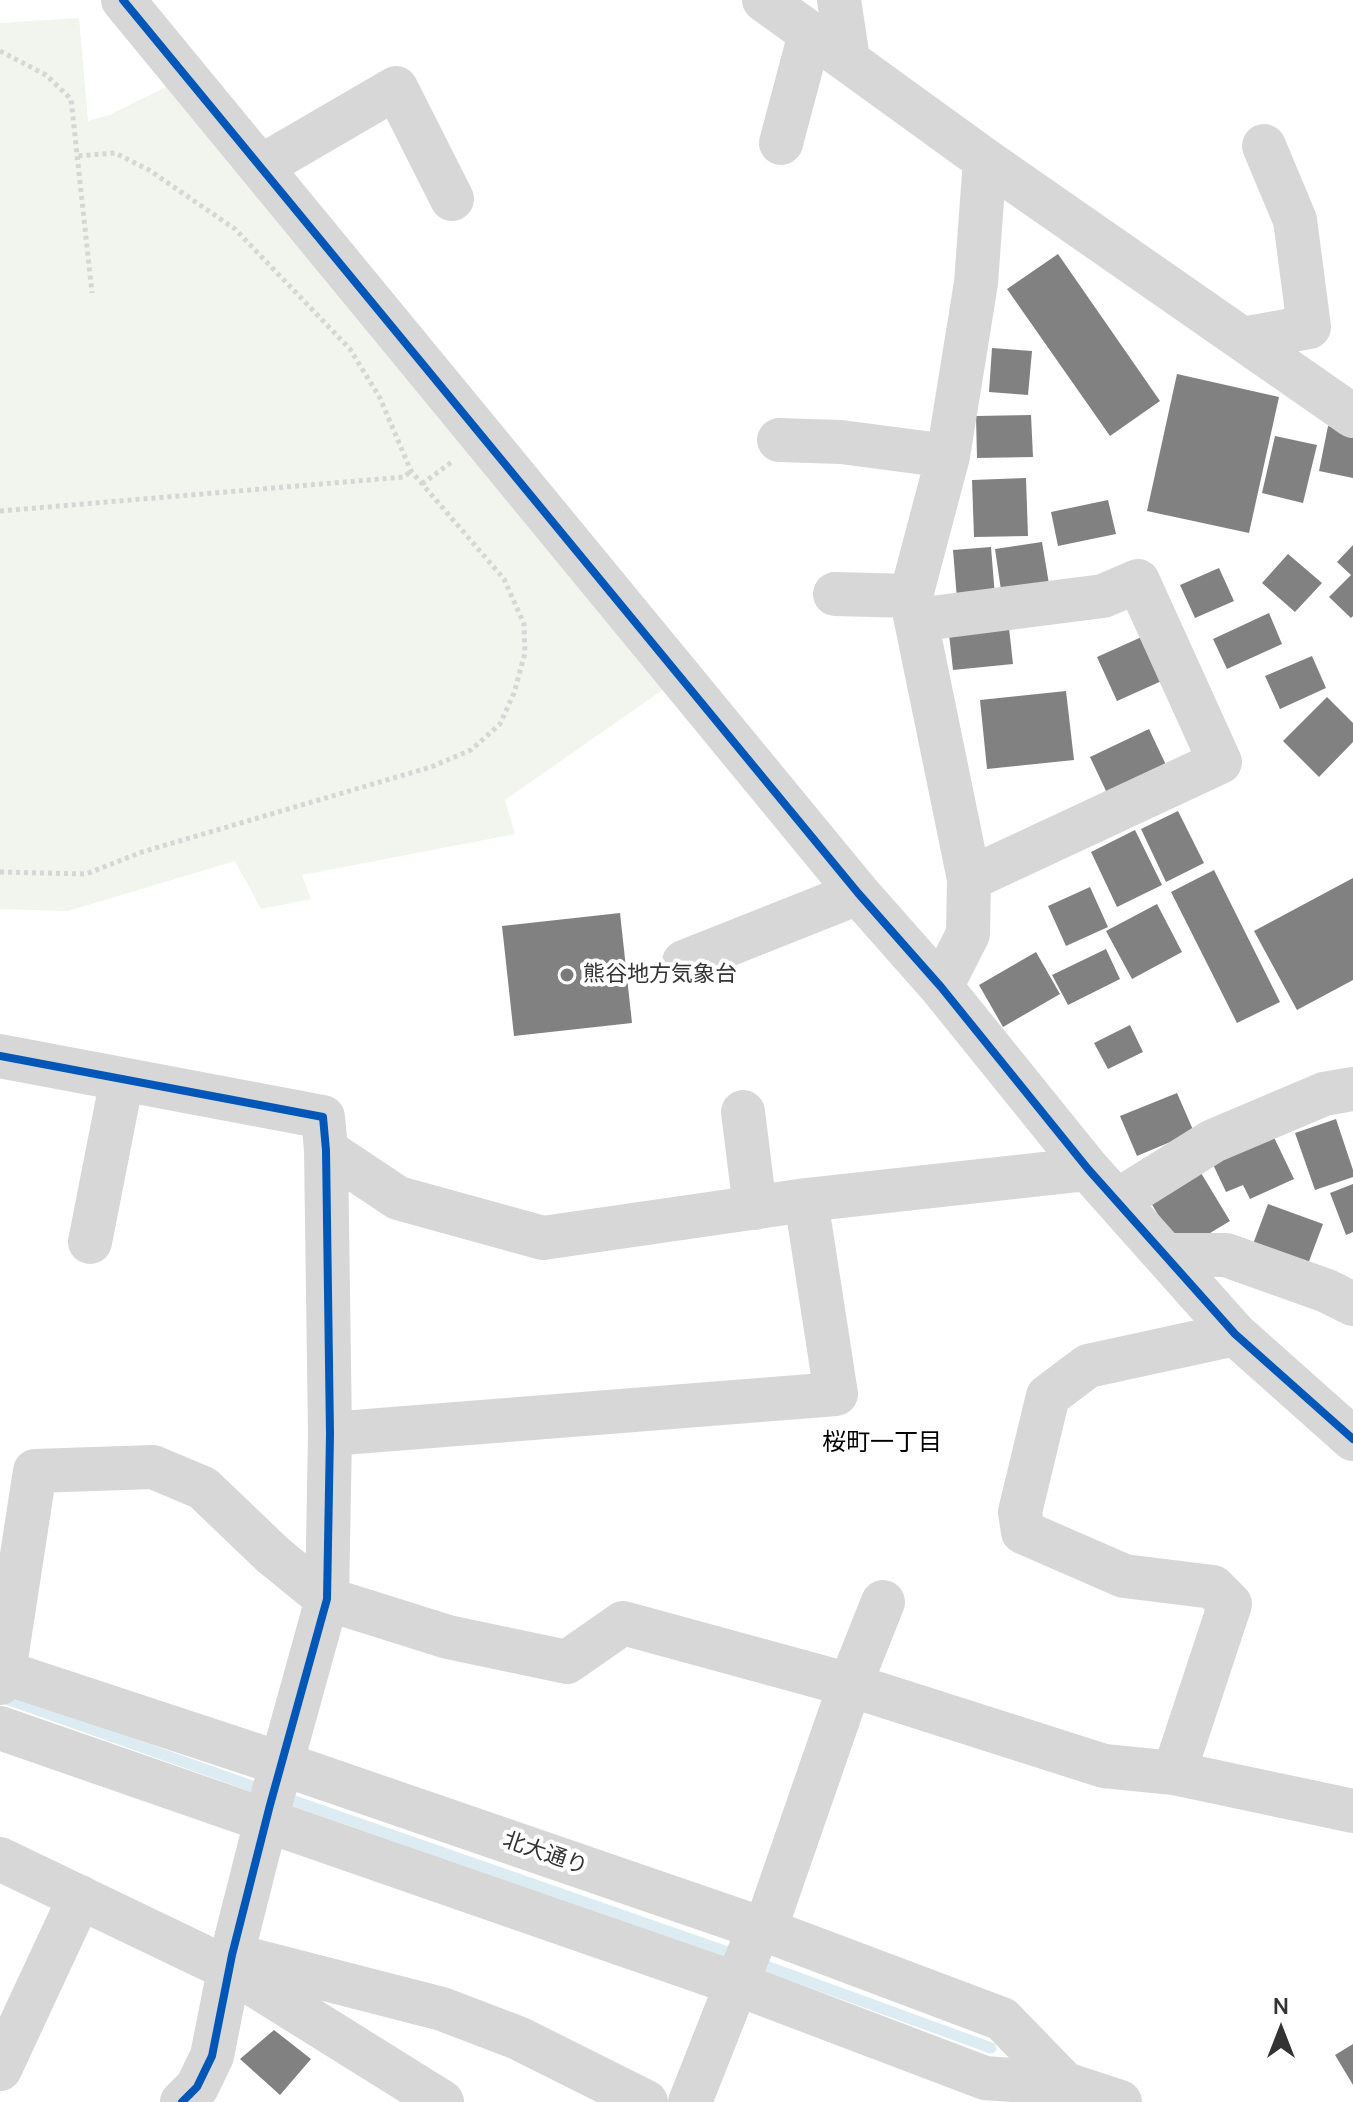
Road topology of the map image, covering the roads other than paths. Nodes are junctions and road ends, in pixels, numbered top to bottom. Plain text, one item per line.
1 (123, 0) edge
2 (764, 0) edge
3 (839, 0) edge
4 (810, 34) junction
5 (848, 59) junction
6 (781, 143) dead end
7 (1264, 146) dead end
8 (985, 160) junction
9 (262, 166) junction
10 (452, 199) dead end
11 (1243, 339) junction
12 (1353, 416) edge
13 (779, 440) dead end
14 (948, 456) junction
15 (835, 594) dead end
16 (913, 608) junction
17 (969, 879) junction
18 (858, 893) junction
19 (684, 962) dead end
20 (941, 987) junction
21 (0, 1056) edge
22 (122, 1079) junction
23 (1353, 1089) edge
24 (743, 1112) dead end
25 (326, 1150) junction
26 (1088, 1169) junction
27 (806, 1200) junction
28 (1117, 1201) junction
29 (755, 1208) junction
30 (90, 1242) dead end
31 (1165, 1255) junction
32 (1353, 1304) edge
33 (1235, 1334) junction
34 (330, 1434) junction
35 (1353, 1439) edge
36 (327, 1599) junction
37 (883, 1602) dead end
38 (1, 1675) edge
39 (850, 1685) junction
40 (0, 1728) edge
41 (1174, 1773) junction
42 (274, 1791) junction
43 (1353, 1811) edge
44 (0, 1859) edge
45 (80, 1897) junction
46 (748, 1956) junction
47 (231, 1962) junction
48 (0, 2069) edge
49 (1065, 2084) junction
50 (182, 2102) edge
51 (442, 2102) edge
52 (646, 2102) edge
53 (690, 2102) edge
54 (1120, 2102) edge

1 - 9 street
2 - 4 street
3 - 5 street
4 - 5 street
4 - 6 street
5 - 8 street
7 - 11 street
8 - 11 street
8 - 14 street
9 - 10 street
9 - 18 street
11 - 12 street
13 - 14 street
14 - 16 street
15 - 16 street
16 - 17 street
16 - 17 street
17 - 20 street
18 - 19 street
18 - 20 street
20 - 26 street
21 - 22 street
22 - 25 street
22 - 30 street
23 - 28 street
24 - 29 street
25 - 29 street
25 - 34 street
26 - 27 street
26 - 28 street
27 - 29 street
27 - 34 street
28 - 31 street
31 - 32 street
31 - 33 street
33 - 35 street
33 - 41 street
34 - 36 street
36 - 38 street
36 - 39 street
36 - 42 street
37 - 39 street
38 - 42 street, 北大通り
39 - 41 street
39 - 46 street
40 - 42 street, 北大通り
41 - 43 street
42 - 46 street, 北大通り
42 - 46 street, 北大通り
42 - 47 street
44 - 45 street
45 - 47 street
45 - 48 street
46 - 49 street, 北大通り
46 - 49 street, 北大通り
46 - 53 street
47 - 50 street
47 - 51 street
47 - 52 street
49 - 54 street, 北大通り

